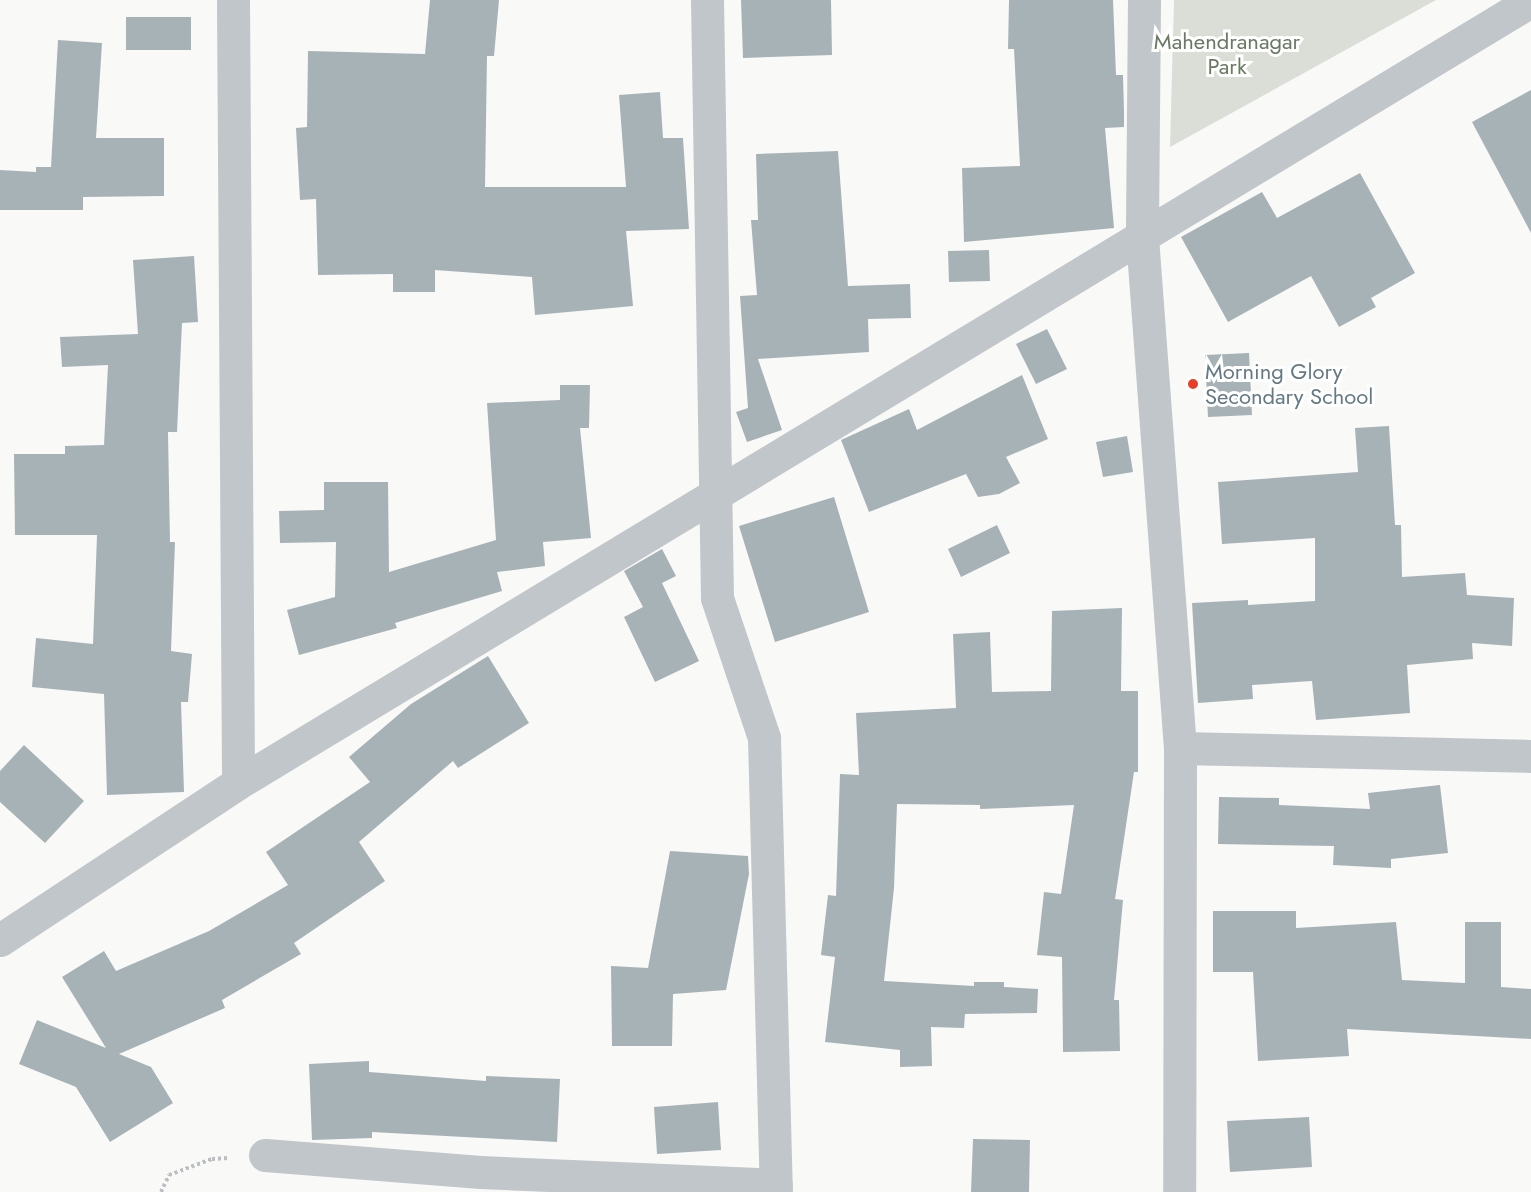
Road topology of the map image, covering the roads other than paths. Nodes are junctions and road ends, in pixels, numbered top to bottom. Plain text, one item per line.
1 (233, 0) edge
2 (707, 0) edge
3 (1144, 0) edge
4 (1531, 1) edge
5 (1142, 237) junction
6 (715, 498) junction
7 (1180, 748) junction
8 (1531, 756) edge
9 (238, 783) junction
10 (0, 940) edge
11 (265, 1155) road end
12 (776, 1189) edge
13 (1179, 1192) edge

1 - 9 street
2 - 6 street
3 - 5 street
4 - 5 street
5 - 6 street
5 - 7 street
6 - 9 street
6 - 12 street
7 - 8 street
7 - 13 street
9 - 10 street
11 - 12 street

